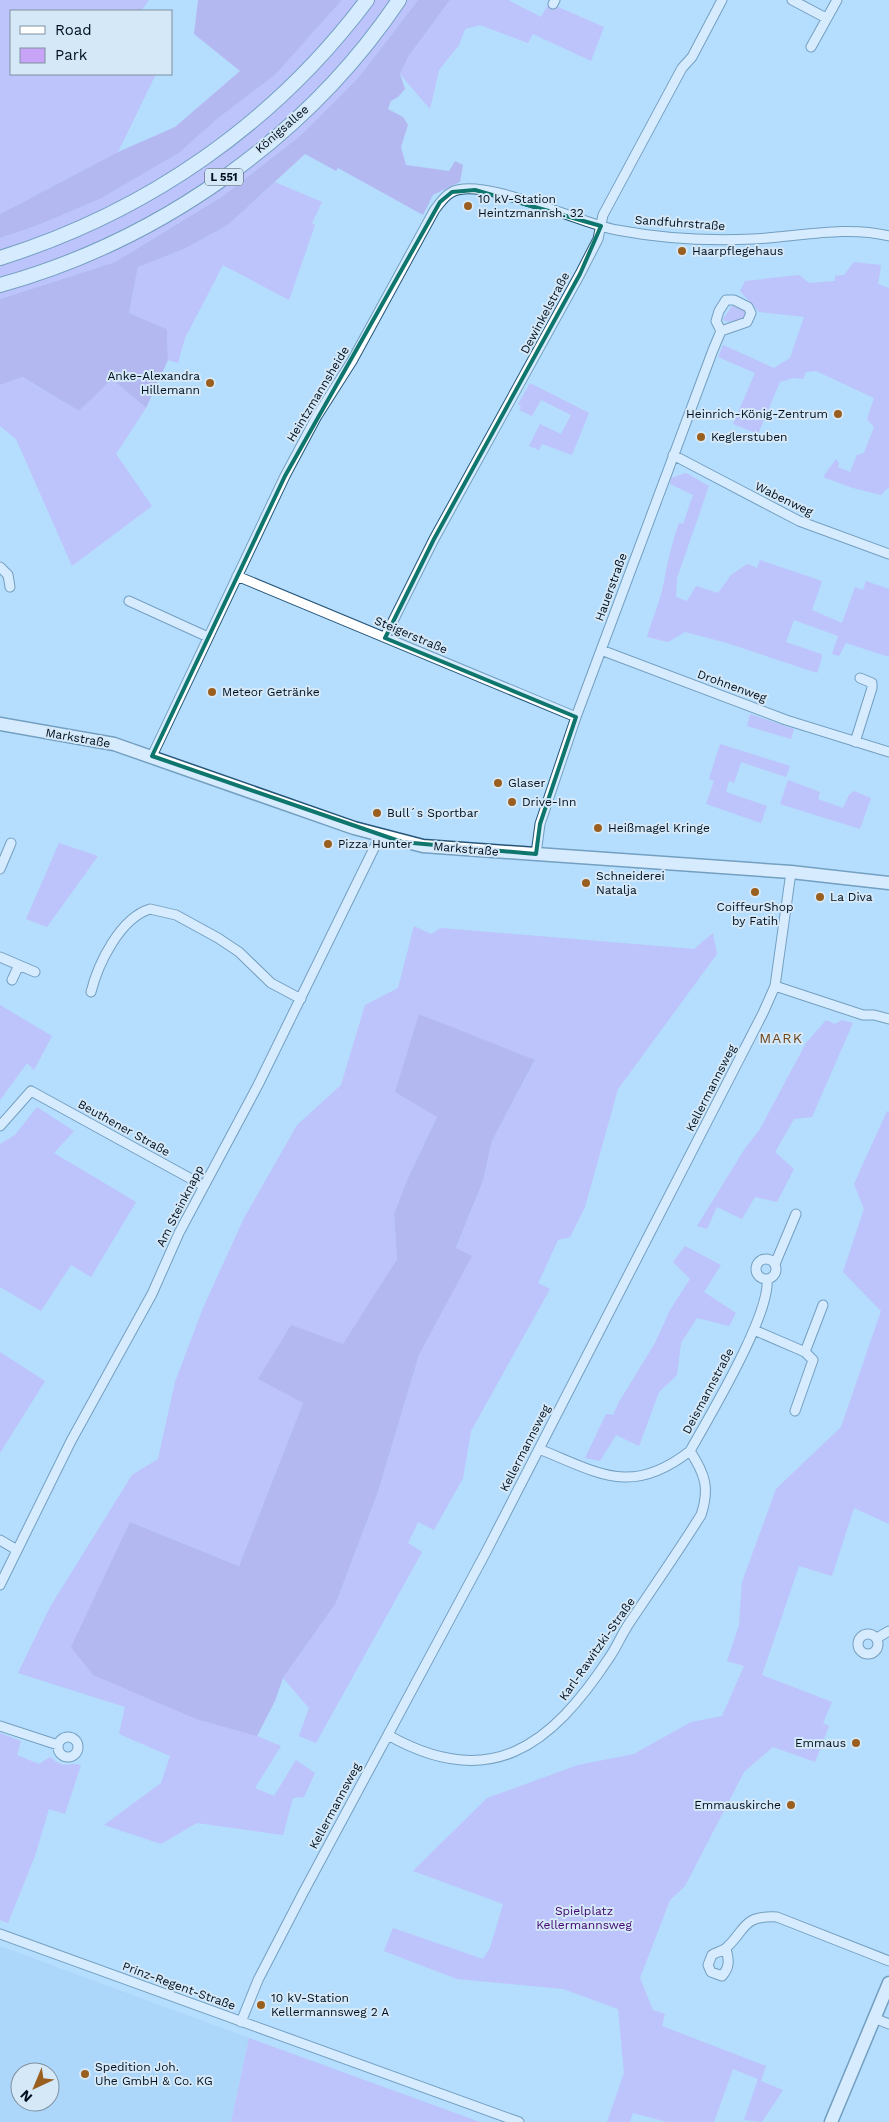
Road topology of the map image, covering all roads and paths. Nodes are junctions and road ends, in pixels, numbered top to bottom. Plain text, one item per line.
1 (367, 0) edge
2 (400, 0) edge
3 (722, 0) edge
4 (792, 0) edge
5 (837, 0) edge
6 (826, 18) junction
7 (810, 46) dead end
8 (475, 190) joint
9 (601, 226) junction
10 (889, 236) edge
11 (0, 258) edge
12 (0, 284) edge
13 (721, 331) dead end
14 (673, 455) junction
15 (889, 554) edge
16 (0, 567) edge
17 (237, 576) junction
18 (10, 587) dead end
19 (129, 601) dead end
20 (208, 638) junction
21 (385, 638) junction
22 (601, 650) junction
23 (860, 678) dead end
24 (576, 717) junction
25 (0, 724) edge
26 (854, 742) junction
27 (889, 752) edge
28 (152, 756) junction
29 (380, 836) junction
30 (11, 843) dead end
31 (536, 854) junction
32 (0, 869) edge
33 (791, 872) junction
34 (889, 883) edge
35 (0, 957) edge
36 (19, 965) junction
37 (35, 972) dead end
38 (12, 980) dead end
39 (775, 986) junction
40 (91, 992) dead end
41 (301, 999) junction
42 (889, 1019) edge
43 (0, 1126) edge
44 (204, 1186) junction
45 (796, 1214) dead end
46 (775, 1264) junction
47 (767, 1278) junction
48 (823, 1305) dead end
49 (754, 1330) junction
50 (805, 1352) junction
51 (796, 1411) dead end
52 (539, 1449) junction
53 (690, 1451) junction
54 (0, 1540) edge
55 (16, 1550) junction
56 (0, 1585) edge
57 (889, 1631) edge
58 (877, 1638) dead end
59 (0, 1726) edge
60 (388, 1735) junction
61 (58, 1745) dead end
62 (0, 1934) edge
63 (726, 1949) dead end
64 (889, 1961) edge
65 (889, 1983) edge
66 (874, 2018) junction
67 (241, 2022) junction
68 (889, 2024) edge
69 (519, 2122) edge
70 (831, 2122) edge

1 - 11 main road, Königsallee / L 551
2 - 12 main road, Königsallee / L 551
3 - 9 street, Dewinkelstraße
4 - 6 street
5 - 6 street
6 - 7 street
8 - 9 street, Sandfuhrstraße
8 - 17 street, Heintzmannsheide
9 - 10 street, Sandfuhrstraße
9 - 21 street, Dewinkelstraße
13 - 14 street, Hauerstraße
14 - 15 street, Wabenweg
14 - 22 street, Hauerstraße
16 - 18 street
17 - 20 street, Heintzmannsheide
17 - 21 street, Steigerstraße
19 - 20 street
20 - 28 street, Heintzmannsheide
21 - 24 street, Steigerstraße
22 - 24 street, Hauerstraße
22 - 26 street, Drohnenweg
23 - 26 street
24 - 31 street, Hauerstraße
25 - 28 main road, Markstraße
26 - 27 street, Drohnenweg
28 - 29 main road, Markstraße
29 - 31 main road, Markstraße
29 - 41 street, Am Steinknapp
30 - 32 street
31 - 33 main road, Markstraße
33 - 34 main road, Markstraße
33 - 39 street, Kellermannsweg
35 - 36 street
36 - 37 street
36 - 38 street
39 - 42 street
39 - 52 street, Kellermannsweg
40 - 41 street
41 - 44 street, Am Steinknapp
43 - 44 street, Beuthener Straße
44 - 55 street, Am Steinknapp
45 - 46 street, Deismannstraße
46 - 47 street, Deismannstraße
46 - 47 street, Deismannstraße
47 - 49 street, Deismannstraße
48 - 50 street
49 - 50 street
49 - 53 street, Deismannstraße
50 - 51 street
52 - 53 street, Deismannstraße
52 - 60 street, Kellermannsweg
53 - 60 street, Karl-Rawitzki-Straße
54 - 55 street
55 - 56 street, Am Steinknapp
57 - 58 street
59 - 61 street
60 - 67 street, Kellermannsweg
62 - 67 street, Prinz-Regent-Straße
63 - 64 street
65 - 66 main road
66 - 68 street
66 - 70 main road
67 - 69 street, Prinz-Regent-Straße

